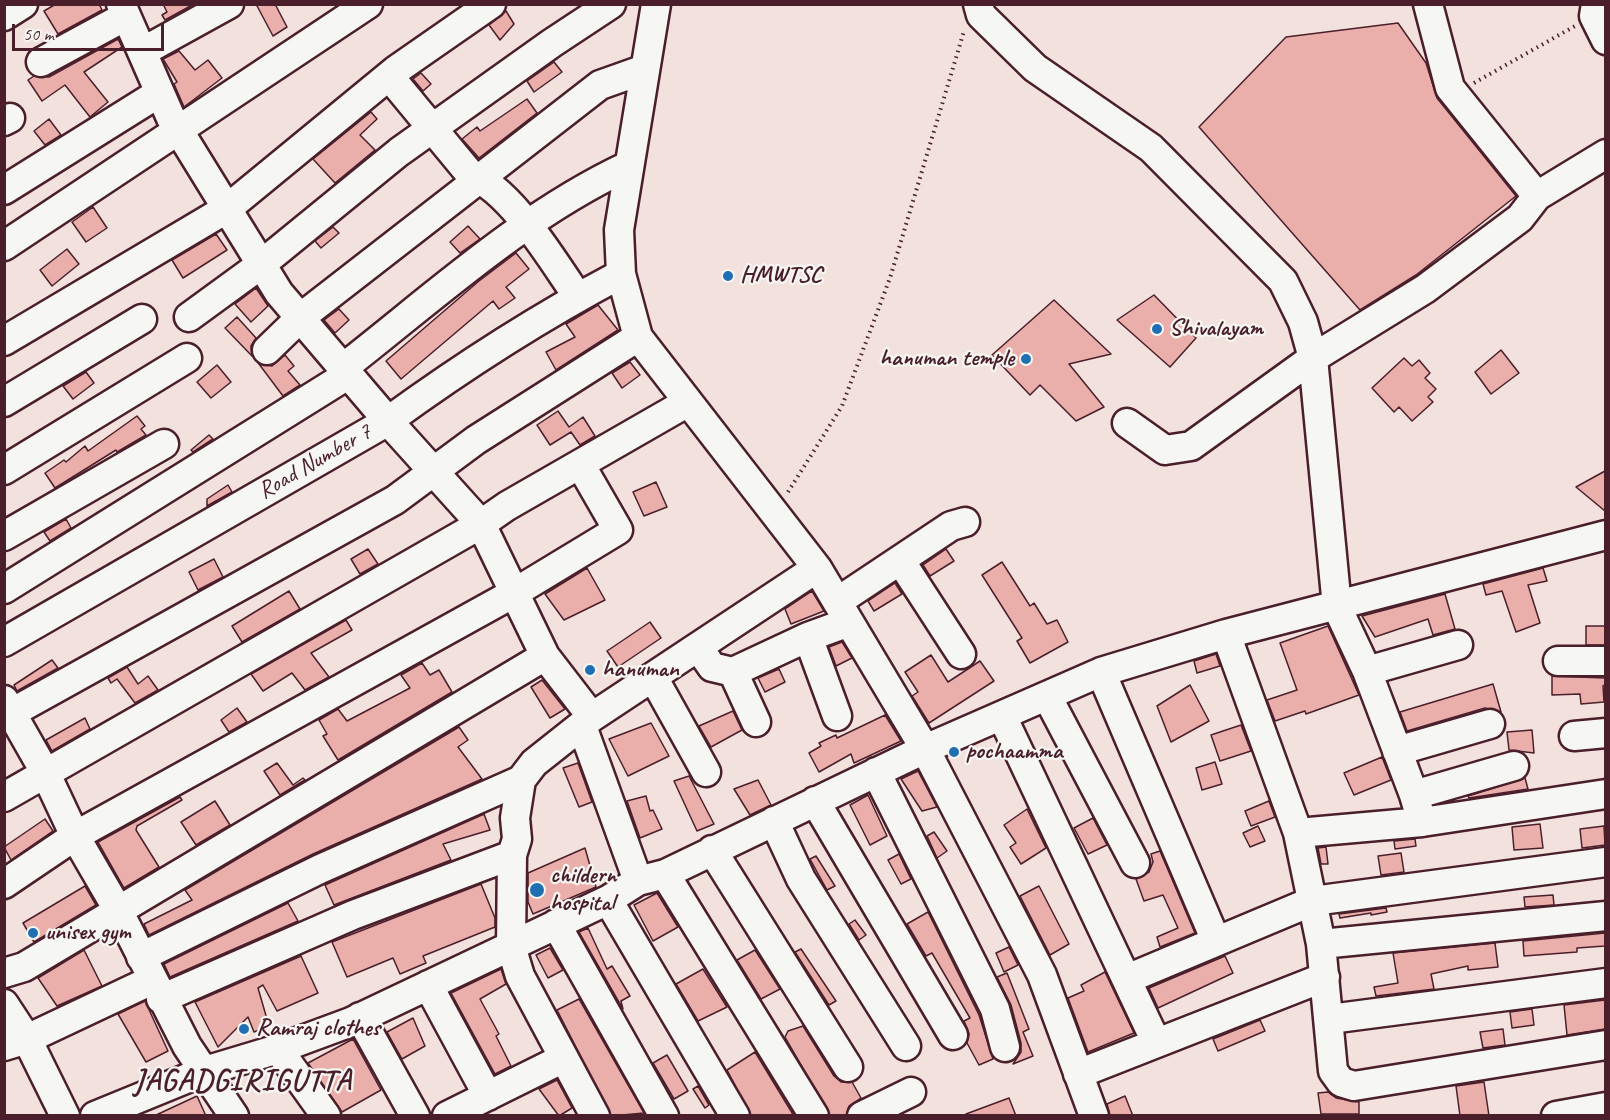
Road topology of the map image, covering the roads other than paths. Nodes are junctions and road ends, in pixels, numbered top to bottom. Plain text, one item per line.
1 (23, 4) edge
2 (229, 4) edge
3 (368, 4) edge
4 (491, 4) edge
5 (611, 4) edge
6 (656, 4) edge
7 (1428, 4) edge
8 (124, 10) edge
9 (4, 16) edge
10 (972, 16) edge
11 (142, 52) junction
12 (41, 62) dead end
13 (645, 69) junction
14 (389, 76) junction
15 (159, 93) junction
16 (431, 129) junction
17 (181, 130) junction
18 (1605, 154) edge
19 (628, 166) junction
20 (482, 179) junction
21 (4, 190) edge
22 (1537, 196) junction
23 (228, 208) junction
24 (528, 224) junction
25 (4, 246) edge
26 (263, 263) junction
27 (621, 274) junction
28 (578, 297) junction
29 (189, 317) dead end
30 (300, 318) junction
31 (142, 319) dead end
32 (638, 338) junction
33 (4, 341) edge
34 (267, 350) dead end
35 (187, 358) dead end
36 (1313, 358) junction
37 (346, 371) junction
38 (4, 402) edge
39 (688, 402) junction
40 (388, 421) junction
41 (1127, 423) dead end
42 (164, 444) dead end
43 (580, 464) junction
44 (4, 470) edge
45 (434, 471) junction
46 (965, 522) dead end
47 (481, 524) junction
48 (1605, 535) edge
49 (4, 536) edge
50 (900, 560) junction
51 (817, 568) junction
52 (4, 589) edge
53 (514, 593) junction
54 (1337, 607) junction
55 (843, 612) junction
56 (1226, 634) junction
57 (808, 637) junction
58 (4, 642) edge
59 (1458, 645) dead end
60 (698, 648) junction
61 (960, 654) dead end
62 (545, 656) junction
63 (1558, 661) dead end
64 (1605, 661) edge
65 (1367, 671) junction
66 (733, 672) junction
67 (1101, 672) junction
68 (653, 677) junction
69 (1047, 696) junction
70 (7, 710) edge
71 (837, 716) dead end
72 (1002, 716) junction
73 (587, 721) junction
74 (756, 722) dead end
75 (1490, 724) dead end
76 (1605, 733) edge
77 (1574, 736) dead end
78 (925, 749) junction
79 (1397, 751) junction
80 (1514, 766) dead end
81 (45, 772) junction
82 (706, 772) dead end
83 (876, 772) junction
84 (521, 780) junction
85 (1605, 794) edge
86 (1414, 795) junction
87 (4, 796) edge
88 (815, 801) junction
89 (774, 821) junction
90 (1422, 822) junction
91 (1298, 834) junction
92 (75, 836) junction
93 (712, 850) junction
94 (512, 855) junction
95 (1605, 862) edge
96 (1135, 863) dead end
97 (651, 878) junction
98 (4, 884) edge
99 (608, 900) junction
100 (1313, 902) junction
101 (118, 910) junction
102 (1605, 916) edge
103 (556, 924) junction
104 (1216, 941) junction
105 (1322, 944) junction
106 (511, 946) junction
107 (4, 973) edge
108 (1324, 977) junction
109 (152, 979) junction
110 (1127, 979) junction
111 (1605, 983) edge
112 (428, 985) junction
113 (4, 1004) edge
114 (360, 1017) junction
115 (1330, 1019) junction
116 (953, 1035) dead end
117 (16, 1042) edge
118 (1156, 1042) junction
119 (1605, 1045) edge
120 (906, 1046) dead end
121 (1005, 1047) dead end
122 (278, 1049) junction
123 (564, 1058) junction
124 (848, 1067) dead end
125 (205, 1071) junction
126 (1078, 1074) junction
127 (911, 1092) dead end
128 (488, 1096) junction
129 (1605, 1107) edge
130 (65, 1116) edge
131 (95, 1116) edge
132 (234, 1116) edge
133 (326, 1116) edge
134 (415, 1116) edge
135 (447, 1116) edge
136 (595, 1116) edge
137 (664, 1116) edge
138 (735, 1116) edge
139 (814, 1116) edge
140 (862, 1116) edge
141 (1094, 1116) edge
142 (1556, 1116) edge

1 - 9 street
2 - 11 street
3 - 17 street
4 - 14 street
5 - 16 street
6 - 13 street
7 - 22 street
8 - 11 street
8 - 12 street
10 - 36 street
11 - 15 street
13 - 19 street
13 - 20 street
14 - 16 street
14 - 23 street
15 - 17 street
15 - 21 street
16 - 20 street
16 - 26 street
17 - 23 street
17 - 25 street
18 - 22 street
19 - 24 street
19 - 27 street
20 - 24 street
20 - 30 street
22 - 36 street
23 - 26 street
23 - 33 street
24 - 28 street
24 - 37 street
26 - 29 street
26 - 30 street
27 - 28 street, Road Number 7
27 - 32 street
28 - 40 street, Road Number 7
30 - 34 street
30 - 37 street
31 - 38 street
32 - 39 street
32 - 45 street
35 - 44 street
36 - 41 street
36 - 54 street
37 - 40 street
37 - 52 street
39 - 43 street
39 - 51 street
40 - 45 street
40 - 58 street, Road Number 7
42 - 49 street
43 - 47 street
43 - 53 street
45 - 47 street
45 - 70 street
46 - 50 street
47 - 53 street
47 - 81 street
48 - 54 street
50 - 55 street
50 - 61 street
51 - 55 street
51 - 60 street
53 - 62 street
53 - 92 street
54 - 56 street
54 - 65 street
55 - 57 street
55 - 78 street
56 - 67 street
56 - 91 street
57 - 66 street
57 - 71 street
59 - 65 street
60 - 66 street
60 - 68 street
62 - 73 street
62 - 101 street
63 - 64 street
65 - 79 street
66 - 74 street
67 - 69 street
67 - 104 street
68 - 73 street
68 - 82 street
69 - 72 street
69 - 96 street
70 - 81 street
72 - 78 street
72 - 110 street
73 - 84 street
73 - 97 street
75 - 79 street
76 - 77 street
78 - 83 street
78 - 126 street
79 - 86 street
80 - 86 street
81 - 87 street
81 - 92 street
83 - 88 street
83 - 121 street
84 - 94 street
84 - 109 street
85 - 90 street
86 - 90 street
88 - 89 street
88 - 116 street
89 - 93 street
89 - 120 street
90 - 91 street
91 - 100 street
92 - 98 street
92 - 101 street
93 - 97 street
93 - 124 street
94 - 106 street
94 - 109 street
95 - 100 street
97 - 99 street
97 - 139 street
99 - 103 street
99 - 138 street
100 - 104 street
100 - 105 street
101 - 107 street
101 - 109 street
102 - 105 street
103 - 106 street
103 - 137 street
104 - 110 street
105 - 108 street
106 - 112 street
106 - 123 street
108 - 115 street
108 - 118 street
109 - 117 street
109 - 125 street
110 - 118 street
111 - 115 street
112 - 114 street
112 - 128 street
113 - 117 street
114 - 122 street
114 - 134 street
115 - 119 street
117 - 130 street
118 - 126 street
122 - 125 street
122 - 133 street
123 - 128 street
123 - 136 street
125 - 131 street
125 - 132 street
126 - 141 street
127 - 140 street
128 - 135 street
129 - 142 street

